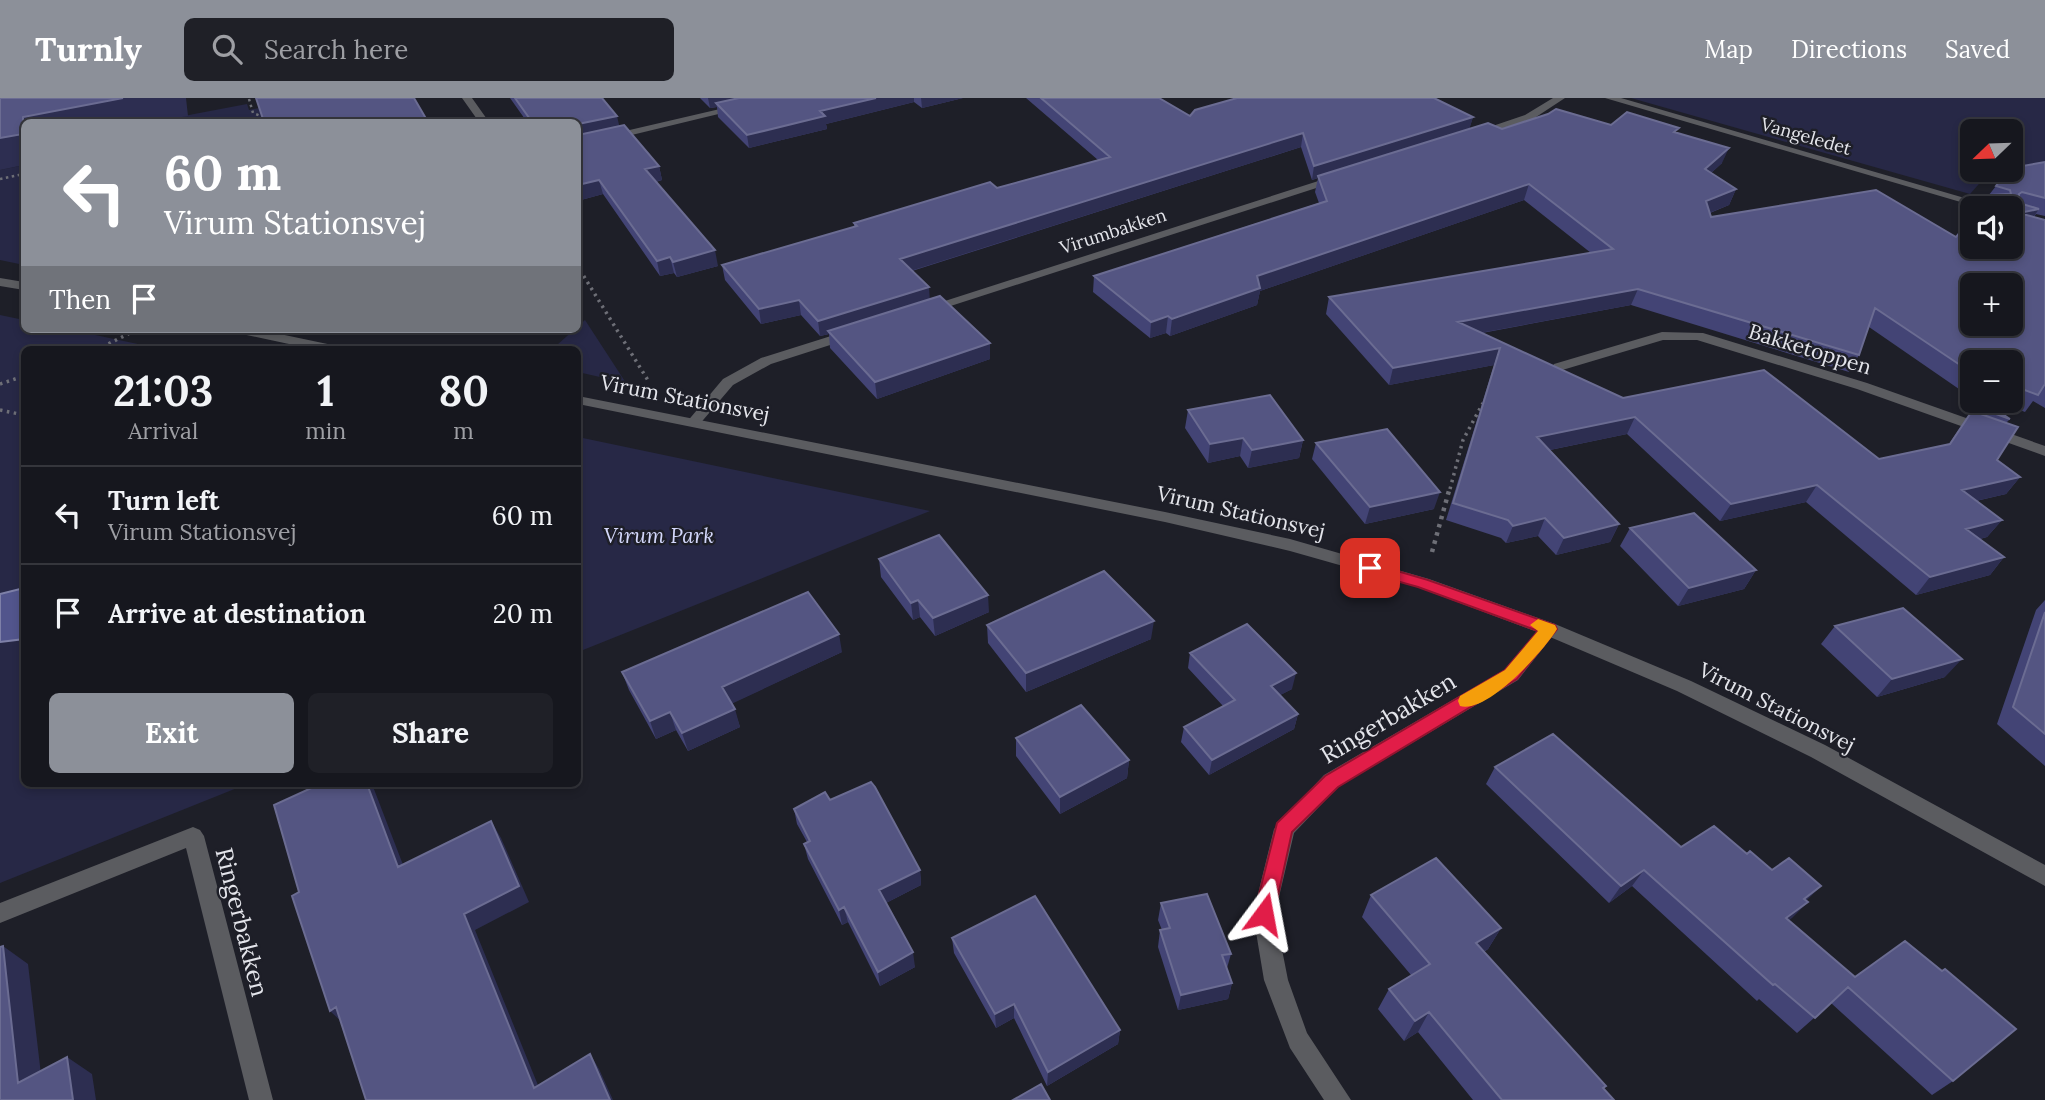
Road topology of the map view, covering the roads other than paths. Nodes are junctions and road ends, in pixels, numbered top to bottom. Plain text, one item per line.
1 (467, 98) edge
2 (780, 98) edge
3 (1560, 98) edge
4 (1610, 98) edge
5 (482, 119) edge
6 (1463, 138) edge
7 (581, 144) edge
8 (1345, 176) edge
9 (1960, 199) edge
10 (0, 282) edge
11 (21, 286) edge
12 (911, 315) edge
13 (858, 331) edge
14 (256, 333) edge
15 (318, 346) edge
16 (1559, 367) edge
17 (581, 401) edge
18 (693, 423) junction
19 (2045, 451) edge
20 (1549, 629) junction
21 (2045, 876) edge
22 (0, 914) edge
23 (261, 1100) edge
24 (1339, 1100) edge

1 - 5 street
2 - 7 street
3 - 6 street
4 - 9 street, Vangeledet
8 - 12 street, Virumbakken
10 - 11 street
13 - 18 street
14 - 15 street
16 - 19 street, Bakketoppen
17 - 18 street, Virum Stationsvej
18 - 20 street, Virum Stationsvej
20 - 21 street, Virum Stationsvej
20 - 24 street, Ringerbakken
22 - 23 street, Ringerbakken

